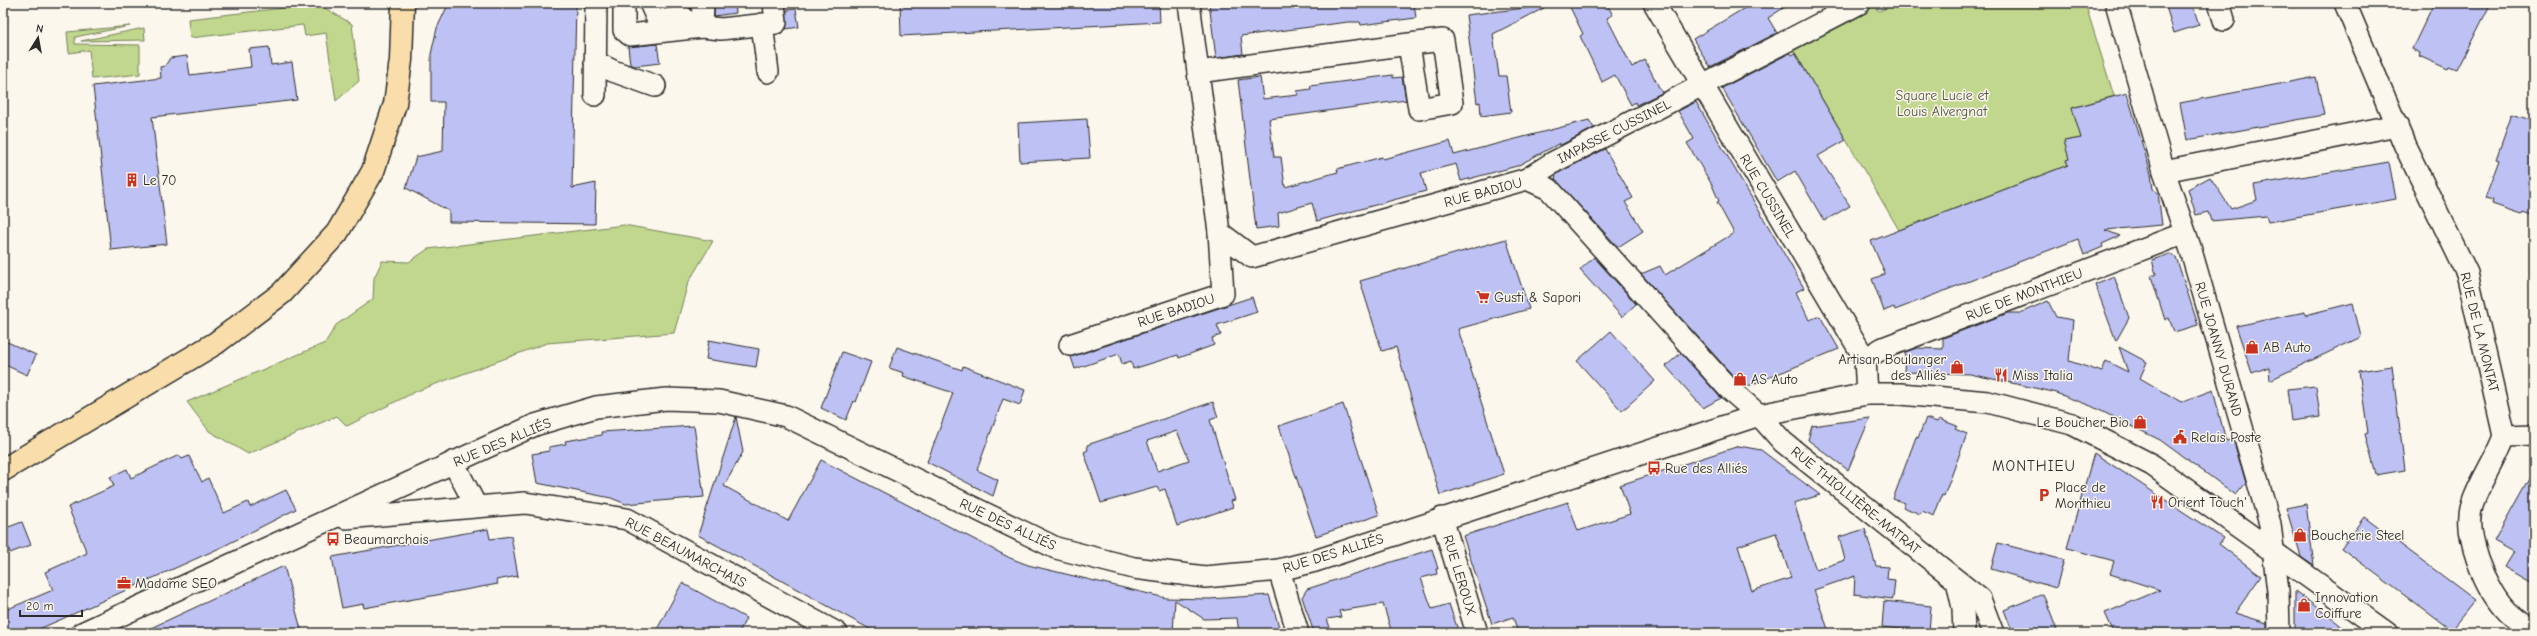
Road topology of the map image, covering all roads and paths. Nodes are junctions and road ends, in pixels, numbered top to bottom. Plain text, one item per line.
1 (403, 3) edge
2 (596, 3) edge
3 (624, 3) edge
4 (650, 3) edge
5 (774, 3) edge
6 (1189, 3) edge
7 (1654, 3) edge
8 (1860, 3) edge
9 (2116, 3) edge
10 (2345, 3) edge
11 (707, 18) edge
12 (762, 24) junction
13 (1409, 44) dead end
14 (595, 62) junction
15 (768, 72) dead end
16 (1198, 72) junction
17 (655, 86) dead end
18 (1702, 86) junction
19 (595, 95) dead end
20 (2397, 125) junction
21 (2164, 170) junction
22 (1527, 179) junction
23 (1219, 232) junction
24 (2186, 233) junction
25 (1070, 345) dead end
26 (1865, 359) junction
27 (1867, 394) junction
28 (1759, 415) junction
29 (2534, 435) edge
30 (2504, 436) junction
31 (453, 462) junction
32 (3, 470) edge
33 (476, 506) junction
34 (1442, 518) junction
35 (331, 519) junction
36 (2274, 552) junction
37 (1279, 570) junction
38 (1957, 581) junction
39 (2534, 632) edge
40 (82, 633) edge
41 (837, 633) edge
42 (1298, 633) edge
43 (1477, 633) edge
44 (1964, 633) edge
45 (1993, 633) edge
46 (2279, 633) edge
47 (2387, 633) edge

1 - 32 main road
2 - 14 street
3 - 11 street
4 - 11 street
5 - 12 street
6 - 16 street, RUE BADIOU
7 - 18 street, RUE CUSSINEL
8 - 18 street, IMPASSE CUSSINEL
9 - 21 street, RUE JOANNY DURAND
10 - 20 street, RUE DE LA MONTAT
11 - 12 street
12 - 15 street
13 - 16 street
14 - 17 street
14 - 19 street
16 - 23 street, RUE BADIOU
18 - 22 street, IMPASSE CUSSINEL
18 - 26 street, RUE CUSSINEL
20 - 21 street
20 - 30 street, RUE DE LA MONTAT
21 - 24 street, RUE JOANNY DURAND
22 - 23 street, RUE BADIOU
22 - 28 street, RUE BADIOU
23 - 25 street, RUE BADIOU
24 - 26 street, RUE DE MONTHIEU
24 - 36 street, RUE JOANNY DURAND
26 - 27 street, RUE CUSSINEL
27 - 28 street, RUE DES ALLIÉS
27 - 36 street, RUE DES ALLIÉS
28 - 34 street, RUE DES ALLIÉS
28 - 38 street, RUE THIOLLIÈRE-MATRAT
29 - 30 street
30 - 39 street
31 - 33 street
31 - 35 street, RUE DES ALLIÉS
31 - 37 street, RUE DES ALLIÉS
33 - 35 street, RUE BEAUMARCHAIS
33 - 41 street, RUE BEAUMARCHAIS
34 - 37 street, RUE DES ALLIÉS
34 - 43 street, RUE LEROUX
35 - 40 street, RUE DES ALLIÉS
36 - 46 street, RUE JOANNY DURAND
36 - 47 street, RUE DES ALLIÉS
37 - 42 street
38 - 44 street
38 - 45 street, RUE THIOLLIÈRE-MATRAT

